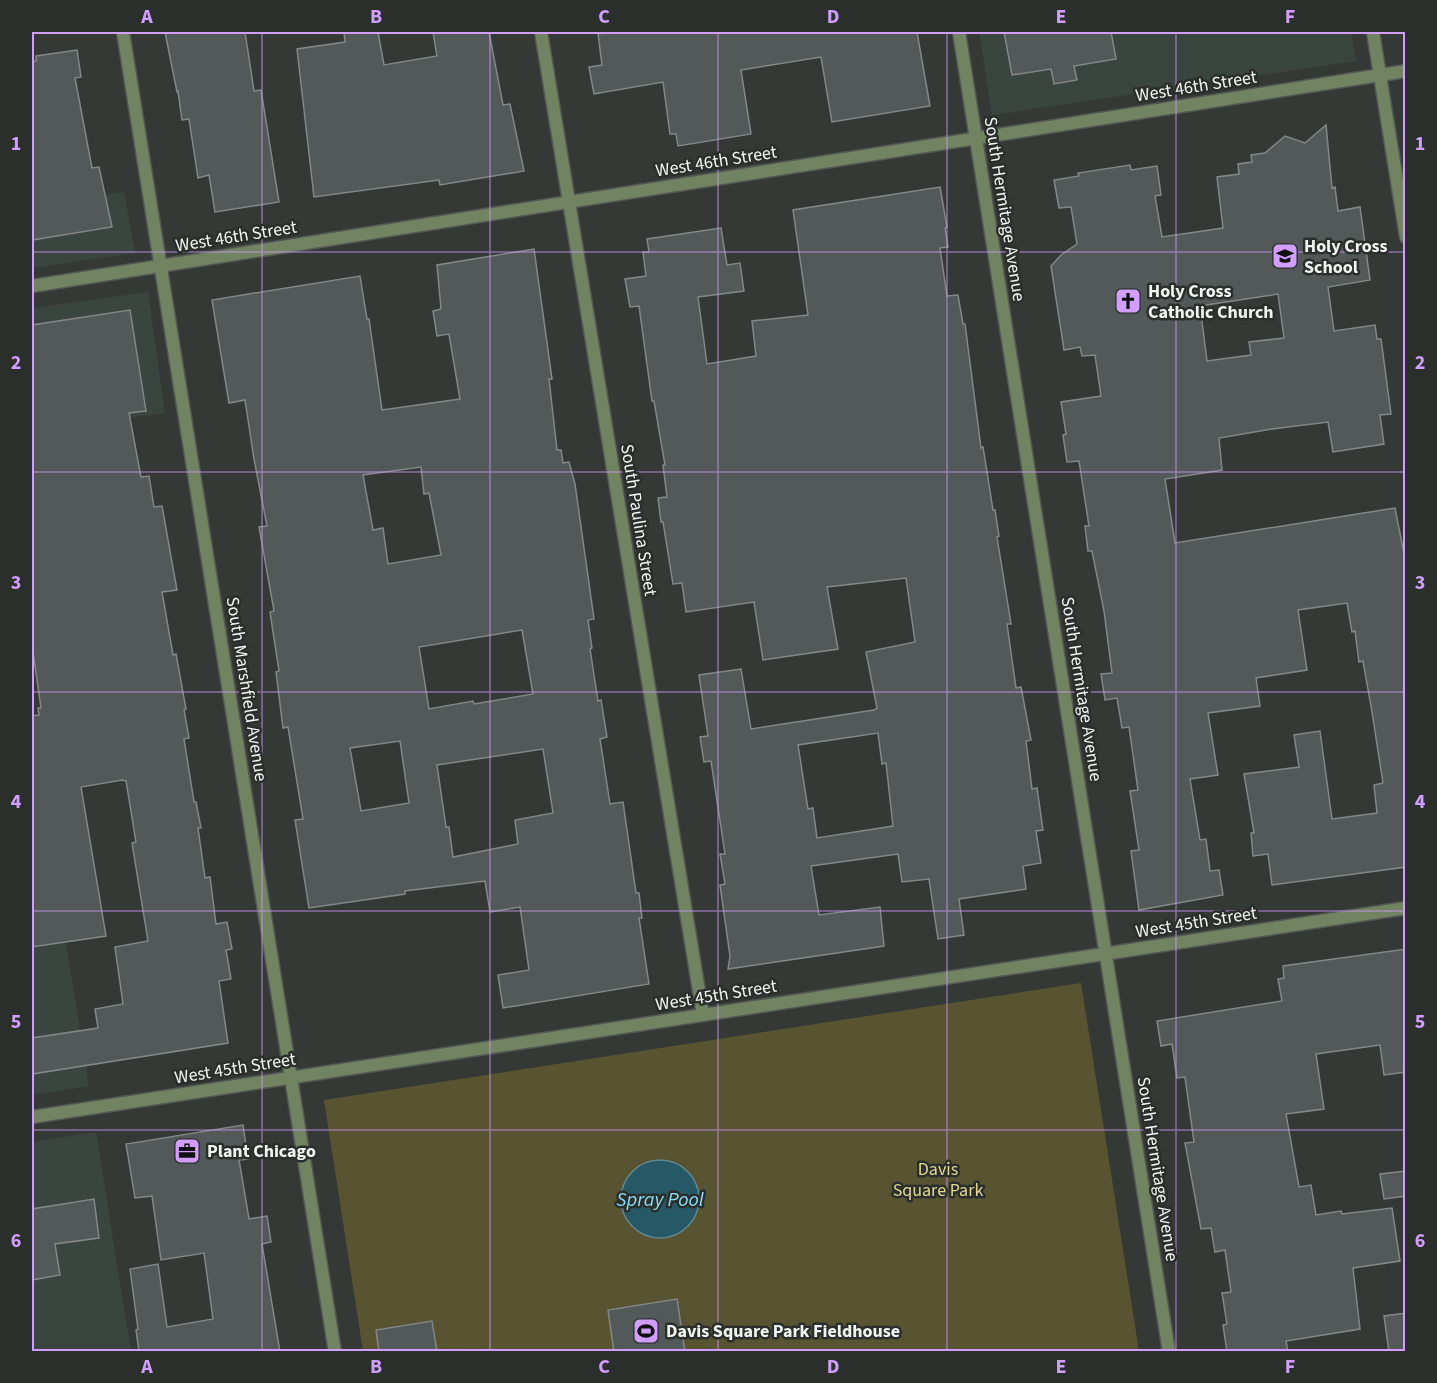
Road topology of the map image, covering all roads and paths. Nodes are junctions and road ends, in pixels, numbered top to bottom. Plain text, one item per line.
1 (123, 32) edge
2 (541, 32) edge
3 (959, 32) edge
4 (1373, 32) edge
5 (1406, 71) edge
6 (1380, 75) junction
7 (976, 138) junction
8 (568, 202) junction
9 (1406, 237) edge
10 (161, 266) junction
11 (32, 286) edge
12 (1406, 908) edge
13 (1106, 954) junction
14 (703, 1015) junction
15 (291, 1078) junction
16 (32, 1117) edge
17 (335, 1352) edge
18 (1169, 1352) edge

1 - 10 street, South Marshfield Avenue
2 - 8 street, South Paulina Street
3 - 7 street, South Hermitage Avenue
4 - 6 street
5 - 6 street, West 46th Street
6 - 7 street, West 46th Street
6 - 9 street
7 - 8 street, West 46th Street
7 - 13 street, South Hermitage Avenue
8 - 10 street, West 46th Street
8 - 14 street, South Paulina Street
10 - 11 street, West 46th Street
10 - 15 street, South Marshfield Avenue
12 - 13 street, West 45th Street
13 - 14 street, West 45th Street
13 - 18 street, South Hermitage Avenue
14 - 15 street, West 45th Street
15 - 16 street, West 45th Street
15 - 17 street, South Marshfield Avenue

